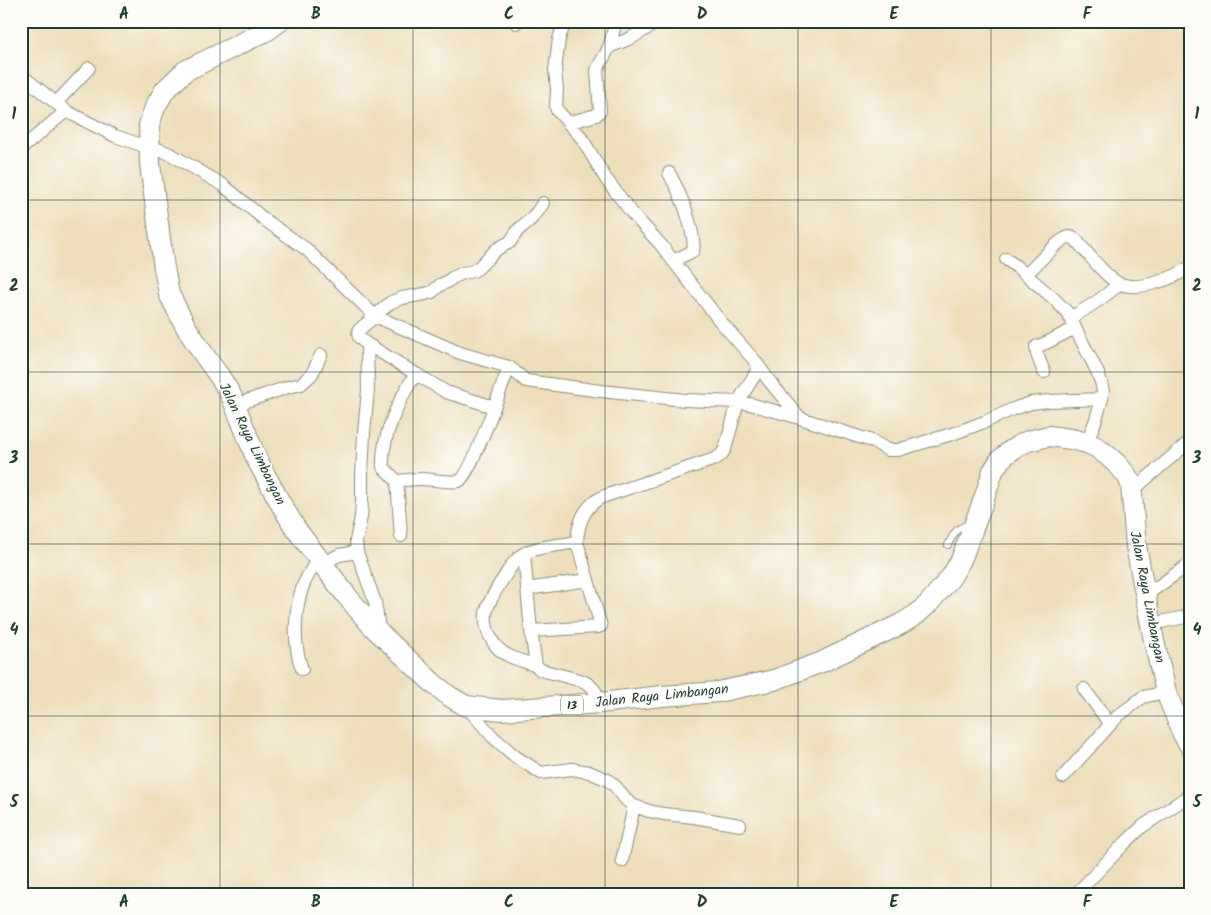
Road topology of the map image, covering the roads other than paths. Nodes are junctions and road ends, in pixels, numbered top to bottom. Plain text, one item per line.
1 (280, 21) edge
2 (565, 21) edge
3 (616, 21) edge
4 (658, 21) edge
5 (609, 47) junction
6 (89, 68) dead end
7 (21, 75) edge
8 (61, 107) junction
9 (568, 123) junction
10 (150, 148) junction
11 (21, 149) edge
12 (669, 173) dead end
13 (543, 203) dead end
14 (1006, 259) dead end
15 (673, 261) junction
16 (1190, 266) edge
17 (1026, 275) junction
18 (1119, 284) junction
19 (375, 316) junction
20 (1073, 323) junction
21 (367, 344) junction
22 (321, 355) dead end
23 (509, 367) junction
24 (759, 368) junction
25 (1044, 372) dead end
26 (416, 374) junction
27 (1102, 399) junction
28 (738, 402) junction
29 (235, 404) junction
30 (494, 407) junction
31 (800, 418) junction
32 (1190, 441) edge
33 (1087, 443) junction
34 (397, 481) junction
35 (1132, 491) junction
36 (975, 525) junction
37 (401, 536) dead end
38 (577, 542) junction
39 (948, 545) dead end
40 (357, 552) junction
41 (524, 554) junction
42 (320, 561) junction
43 (1188, 565) dead end
44 (588, 580) junction
45 (527, 589) junction
46 (1145, 596) junction
47 (1190, 616) edge
48 (1151, 624) junction
49 (531, 631) junction
50 (380, 635) junction
51 (536, 666) junction
52 (302, 669) dead end
53 (1084, 688) dead end
54 (1166, 692) junction
55 (600, 703) junction
56 (466, 706) junction
57 (1110, 724) junction
58 (1190, 746) edge
59 (1063, 777) dead end
60 (1190, 795) edge
61 (634, 806) junction
62 (740, 824) dead end
63 (622, 860) dead end
64 (1076, 894) edge

1 - 10 highway, Jalan Raya Limbangan / 13
2 - 9 street
3 - 5 street
4 - 5 street
5 - 9 street
6 - 8 street
7 - 8 street
8 - 10 street
8 - 11 street
9 - 15 street
10 - 19 street
10 - 29 highway, Jalan Raya Limbangan / 13
12 - 15 street
13 - 19 street
14 - 17 street
15 - 24 street
16 - 18 street
17 - 18 street
17 - 20 street
18 - 20 street
19 - 21 street
19 - 23 street
20 - 25 street
20 - 27 street
21 - 26 street
21 - 40 street
22 - 29 street
23 - 28 street
23 - 30 street
24 - 28 street
24 - 31 street
26 - 30 street
26 - 34 street
27 - 31 street
27 - 33 street
28 - 31 street
28 - 38 street
29 - 42 highway, Jalan Raya Limbangan / 13
30 - 34 street
32 - 35 street
33 - 35 highway, Jalan Raya Limbangan / 13
33 - 36 highway, Jalan Raya Limbangan / 13
34 - 37 street
35 - 46 highway, Jalan Raya Limbangan / 13
36 - 39 lane
36 - 55 highway, Jalan Raya Limbangan / 13
38 - 41 street
38 - 44 street
40 - 42 street
40 - 50 street
41 - 45 street
41 - 51 street
42 - 50 highway, Jalan Raya Limbangan / 13
42 - 52 street
43 - 46 street
44 - 45 street
44 - 49 street
45 - 49 street
46 - 48 highway, Jalan Raya Limbangan / 13
47 - 48 street
48 - 54 highway, Jalan Raya Limbangan / 13
49 - 51 street
50 - 56 highway, Jalan Raya Limbangan / 13
51 - 55 street
53 - 57 street
54 - 57 street
54 - 58 highway, Jalan Raya Limbangan / 13
55 - 56 highway, Jalan Raya Limbangan / 13
56 - 61 street
57 - 59 street
60 - 64 street
61 - 62 street
61 - 63 street

